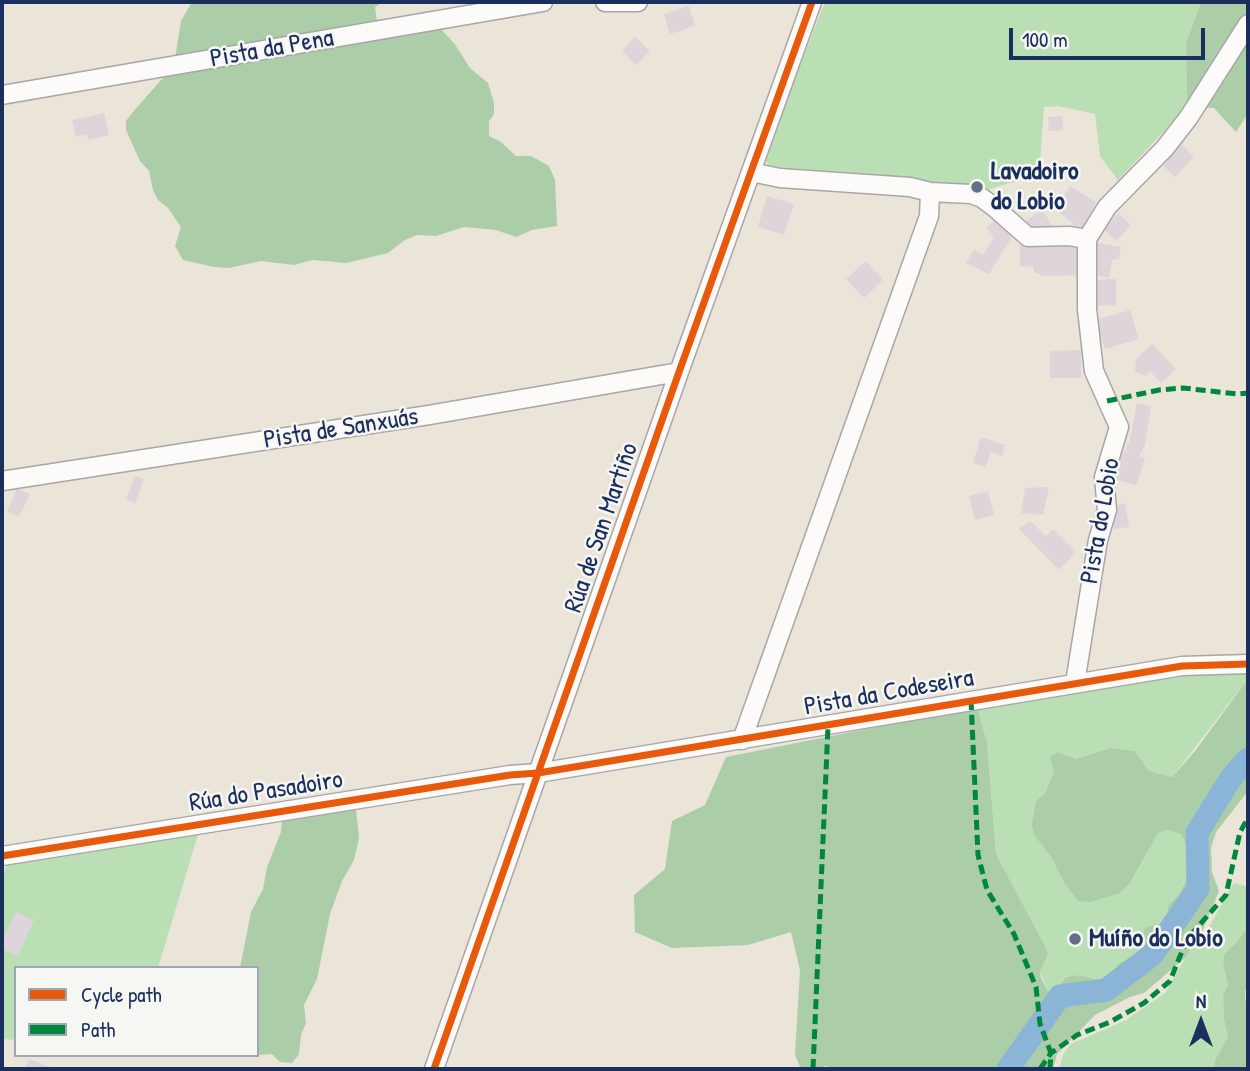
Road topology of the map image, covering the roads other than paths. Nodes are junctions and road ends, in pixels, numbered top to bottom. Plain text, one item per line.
1 (543, 2) edge
2 (605, 2) edge
3 (638, 2) edge
4 (812, 2) edge
5 (1248, 24) edge
6 (2, 95) edge
7 (751, 172) junction
8 (930, 192) junction
9 (1087, 239) junction
10 (679, 372) junction
11 (2, 481) edge
12 (1248, 664) edge
13 (1075, 683) junction
14 (742, 740) junction
15 (538, 773) junction
16 (2, 856) edge
17 (434, 1069) edge

1 - 6 street, Pista da Pena
2 - 3 street
4 - 7 street, Rúa de San Martiño
5 - 9 street
7 - 8 street
7 - 10 street, Rúa de San Martiño
8 - 9 street
8 - 14 street
9 - 13 street, Pista do Lobio
10 - 11 street, Pista de Sanxuás
10 - 15 street, Rúa de San Martiño
12 - 13 street, Pista da Codeseira
13 - 14 street, Pista da Codeseira
14 - 15 street, Pista da Codeseira
15 - 16 street, Rúa do Pasadoiro
15 - 17 street, Rúa de San Martiño

